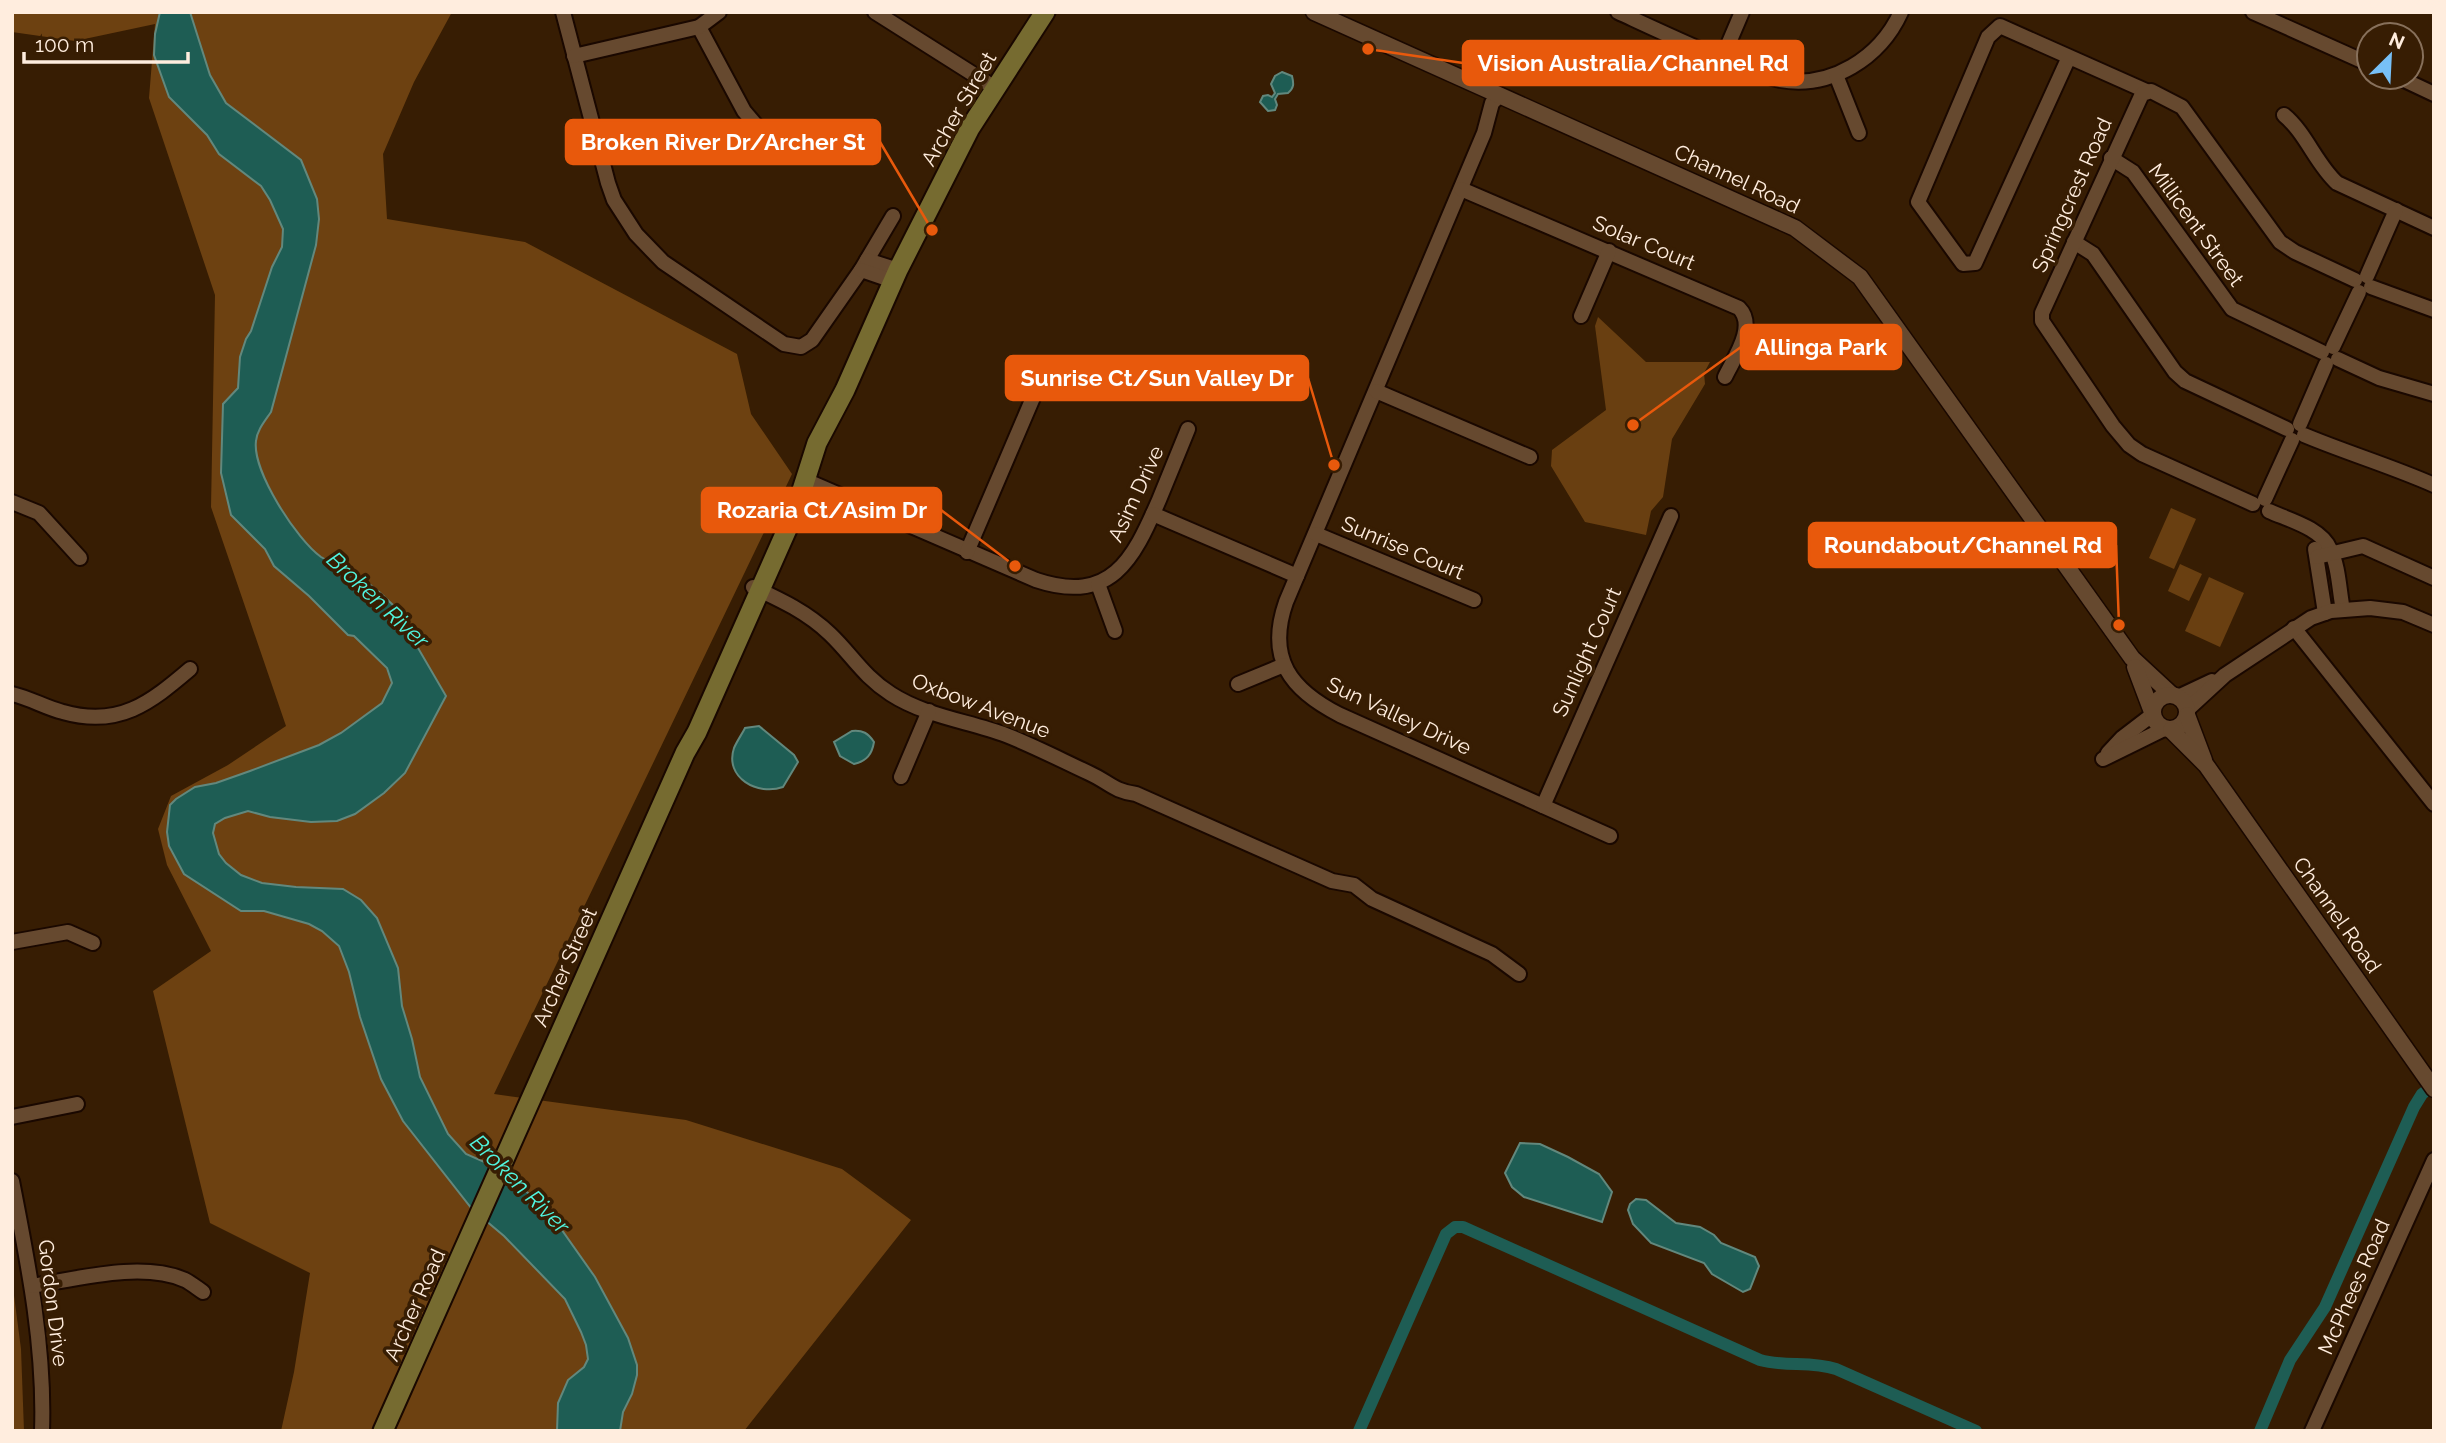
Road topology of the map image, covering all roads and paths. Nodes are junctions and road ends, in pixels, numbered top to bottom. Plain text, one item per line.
1 (563, 12) edge
2 (719, 12) edge
3 (875, 12) edge
4 (1314, 12) edge
5 (1618, 12) edge
6 (1742, 12) edge
7 (1901, 12) edge
8 (2253, 12) edge
9 (1037, 15) edge
10 (699, 27) junction
11 (574, 56) junction
12 (2069, 57) junction
13 (2355, 58) edge
14 (1723, 59) junction
15 (1836, 75) junction
16 (990, 84) junction
17 (2146, 91) junction
18 (1500, 95) junction
19 (2284, 115) dead end
20 (1859, 133) dead end
21 (767, 138) dead end
22 (2111, 158) junction
23 (1461, 189) junction
24 (2396, 210) junction
25 (893, 216) dead end
26 (2434, 228) edge
27 (2074, 242) junction
28 (1608, 251) junction
29 (864, 265) junction
30 (895, 276) junction
31 (2363, 284) junction
32 (2434, 310) edge
33 (1581, 316) dead end
34 (2330, 356) junction
35 (1047, 365) dead end
36 (1725, 377) dead end
37 (1376, 391) junction
38 (2434, 394) edge
39 (1188, 429) dead end
40 (2296, 432) junction
41 (1530, 457) dead end
42 (804, 482) junction
43 (2434, 485) edge
44 (12, 502) edge
45 (2262, 505) junction
46 (1153, 514) junction
47 (1671, 516) dead end
48 (2311, 531) junction
49 (1316, 534) junction
50 (967, 552) junction
51 (2332, 554) junction
52 (2316, 557) junction
53 (80, 558) dead end
54 (1297, 576) junction
55 (2434, 578) edge
56 (1098, 584) junction
57 (756, 589) junction
58 (1474, 600) dead end
59 (2343, 610) junction
60 (2325, 613) junction
61 (2434, 625) edge
62 (2294, 628) junction
63 (1115, 631) dead end
64 (2132, 658) junction
65 (1284, 665) junction
66 (190, 669) dead end
67 (1238, 684) dead end
68 (12, 694) edge
69 (2181, 704) junction
70 (929, 711) junction
71 (2152, 713) junction
72 (2167, 729) junction
73 (2206, 765) junction
74 (901, 776) dead end
75 (2434, 804) edge
76 (1543, 806) junction
77 (1610, 836) dead end
78 (12, 942) edge
79 (93, 943) dead end
80 (1518, 974) dead end
81 (2430, 1084) edge
82 (77, 1104) dead end
83 (12, 1117) edge
84 (2434, 1160) edge
85 (12, 1181) edge
86 (487, 1198) joint
87 (32, 1286) junction
88 (203, 1292) dead end
89 (43, 1431) edge
90 (383, 1431) edge
91 (2312, 1431) edge

1 - 11 street
2 - 10 street
3 - 16 street
4 - 18 street, Channel Road
5 - 14 street
6 - 14 street
7 - 15 street
8 - 13 street
9 - 16 main road, Archer Street
10 - 11 street
10 - 21 street
11 - 29 street
12 - 12 street
12 - 17 street
14 - 15 street
15 - 20 street
16 - 30 main road, Archer Street
17 - 22 street, Springcrest Road
17 - 31 street
18 - 23 street
18 - 64 street, Channel Road
19 - 24 street
22 - 27 street, Springcrest Road
22 - 34 street, Millicent Street
23 - 28 street, Solar Court
23 - 37 street
24 - 26 street
24 - 31 street
25 - 29 street
27 - 40 street
27 - 45 street, Springcrest Road
28 - 33 street
28 - 36 street, Solar Court
29 - 30 street
30 - 42 main road, Archer Street
31 - 32 street
31 - 34 street
34 - 38 street, Millicent Street
34 - 40 street
35 - 50 street
37 - 41 street
37 - 49 street
39 - 46 street, Asim Drive
40 - 43 street
40 - 45 street
42 - 50 street
42 - 57 main road, Archer Street
44 - 53 street
45 - 48 street, Springcrest Road
46 - 54 street
46 - 56 street, Asim Drive
47 - 76 street, Sunlight Court
48 - 51 street, Springcrest Road
48 - 52 street
49 - 54 street
49 - 58 street, Sunrise Court
50 - 56 street
51 - 52 street
51 - 55 street
51 - 59 street
52 - 60 street
54 - 65 street
56 - 63 street
57 - 70 street, Oxbow Avenue
57 - 86 main road, Archer Street
59 - 60 street
59 - 61 street
60 - 62 street
62 - 69 street
62 - 75 street
64 - 69 street, Channel Road
64 - 71 street, Channel Road
65 - 67 street
65 - 76 street, Sun Valley Drive
66 - 68 street
69 - 71 street
69 - 72 street
69 - 73 street, Channel Road
70 - 74 street
70 - 80 street, Oxbow Avenue
71 - 72 street
71 - 72 street
72 - 73 street, Channel Road
73 - 81 street, Channel Road
76 - 77 street, Sun Valley Drive
78 - 79 street
82 - 83 street
84 - 91 street, McPhees Road
85 - 87 street, Gordon Drive
86 - 90 main road, Archer Road
87 - 88 street
87 - 89 street, Gordon Drive

